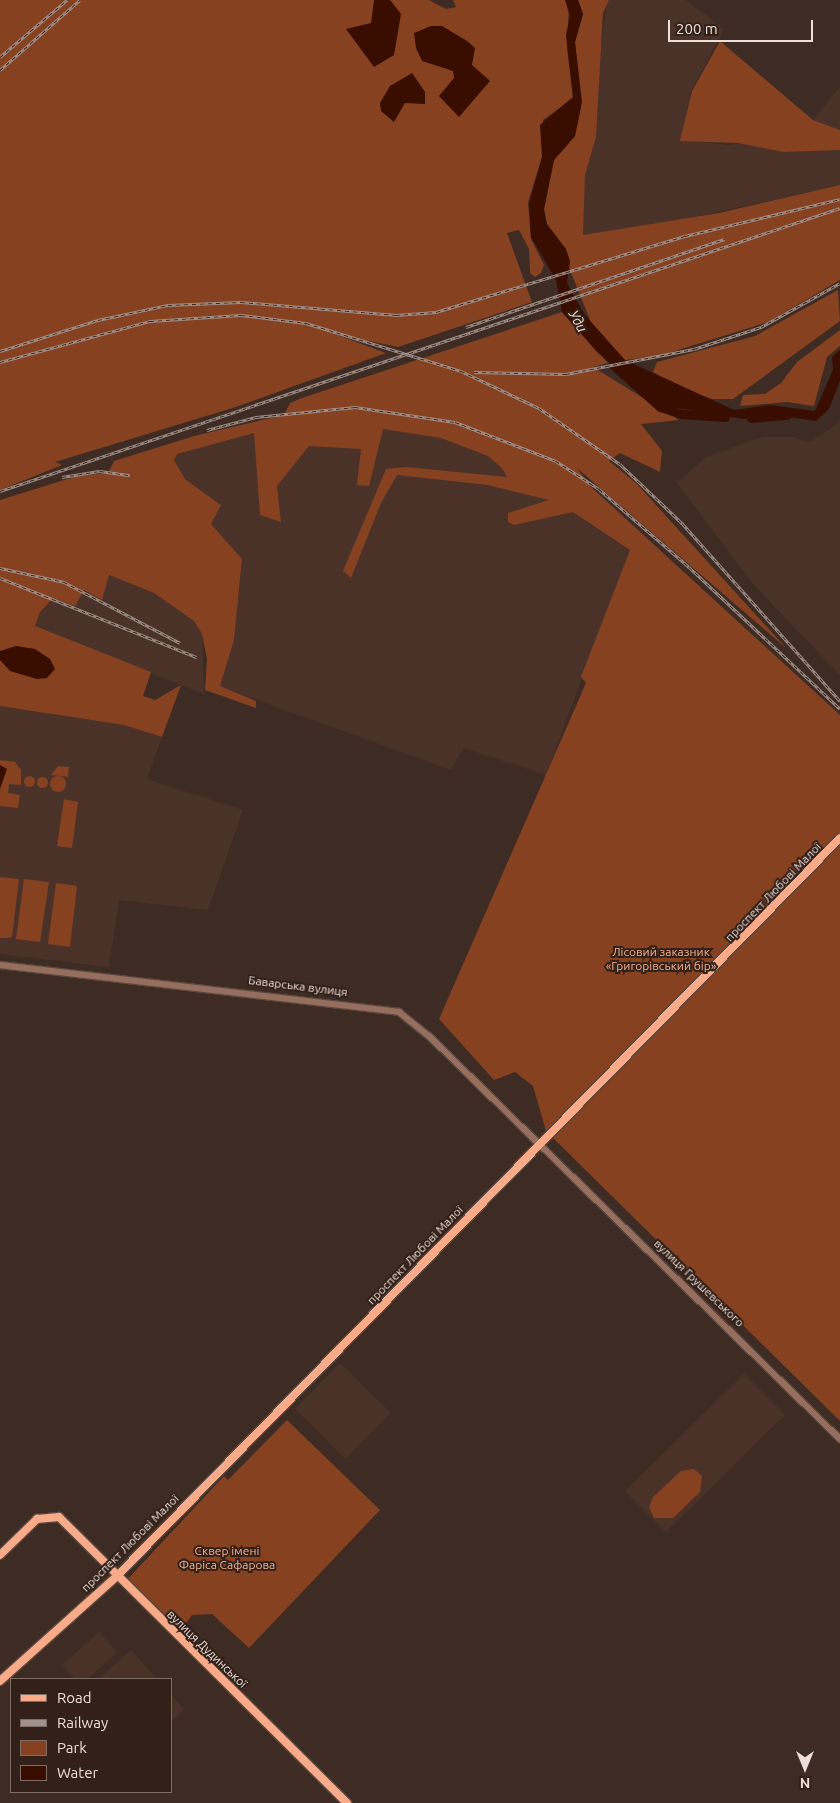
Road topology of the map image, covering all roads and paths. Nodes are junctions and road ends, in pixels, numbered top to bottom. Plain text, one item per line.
1 (840, 838) edge
2 (0, 965) edge
3 (540, 1145) junction
4 (840, 1439) edge
5 (0, 1555) edge
6 (117, 1576) junction
7 (0, 1681) edge
8 (347, 1803) edge

1 - 3 main road, проспект Любові Малої
2 - 3 street, Баварська вулиця
3 - 4 street, вулиця Грушевського
3 - 6 main road, проспект Любові Малої
5 - 6 main road, вулиця Дудинської
6 - 7 main road, проспект Любові Малої
6 - 8 main road, вулиця Дудинської

